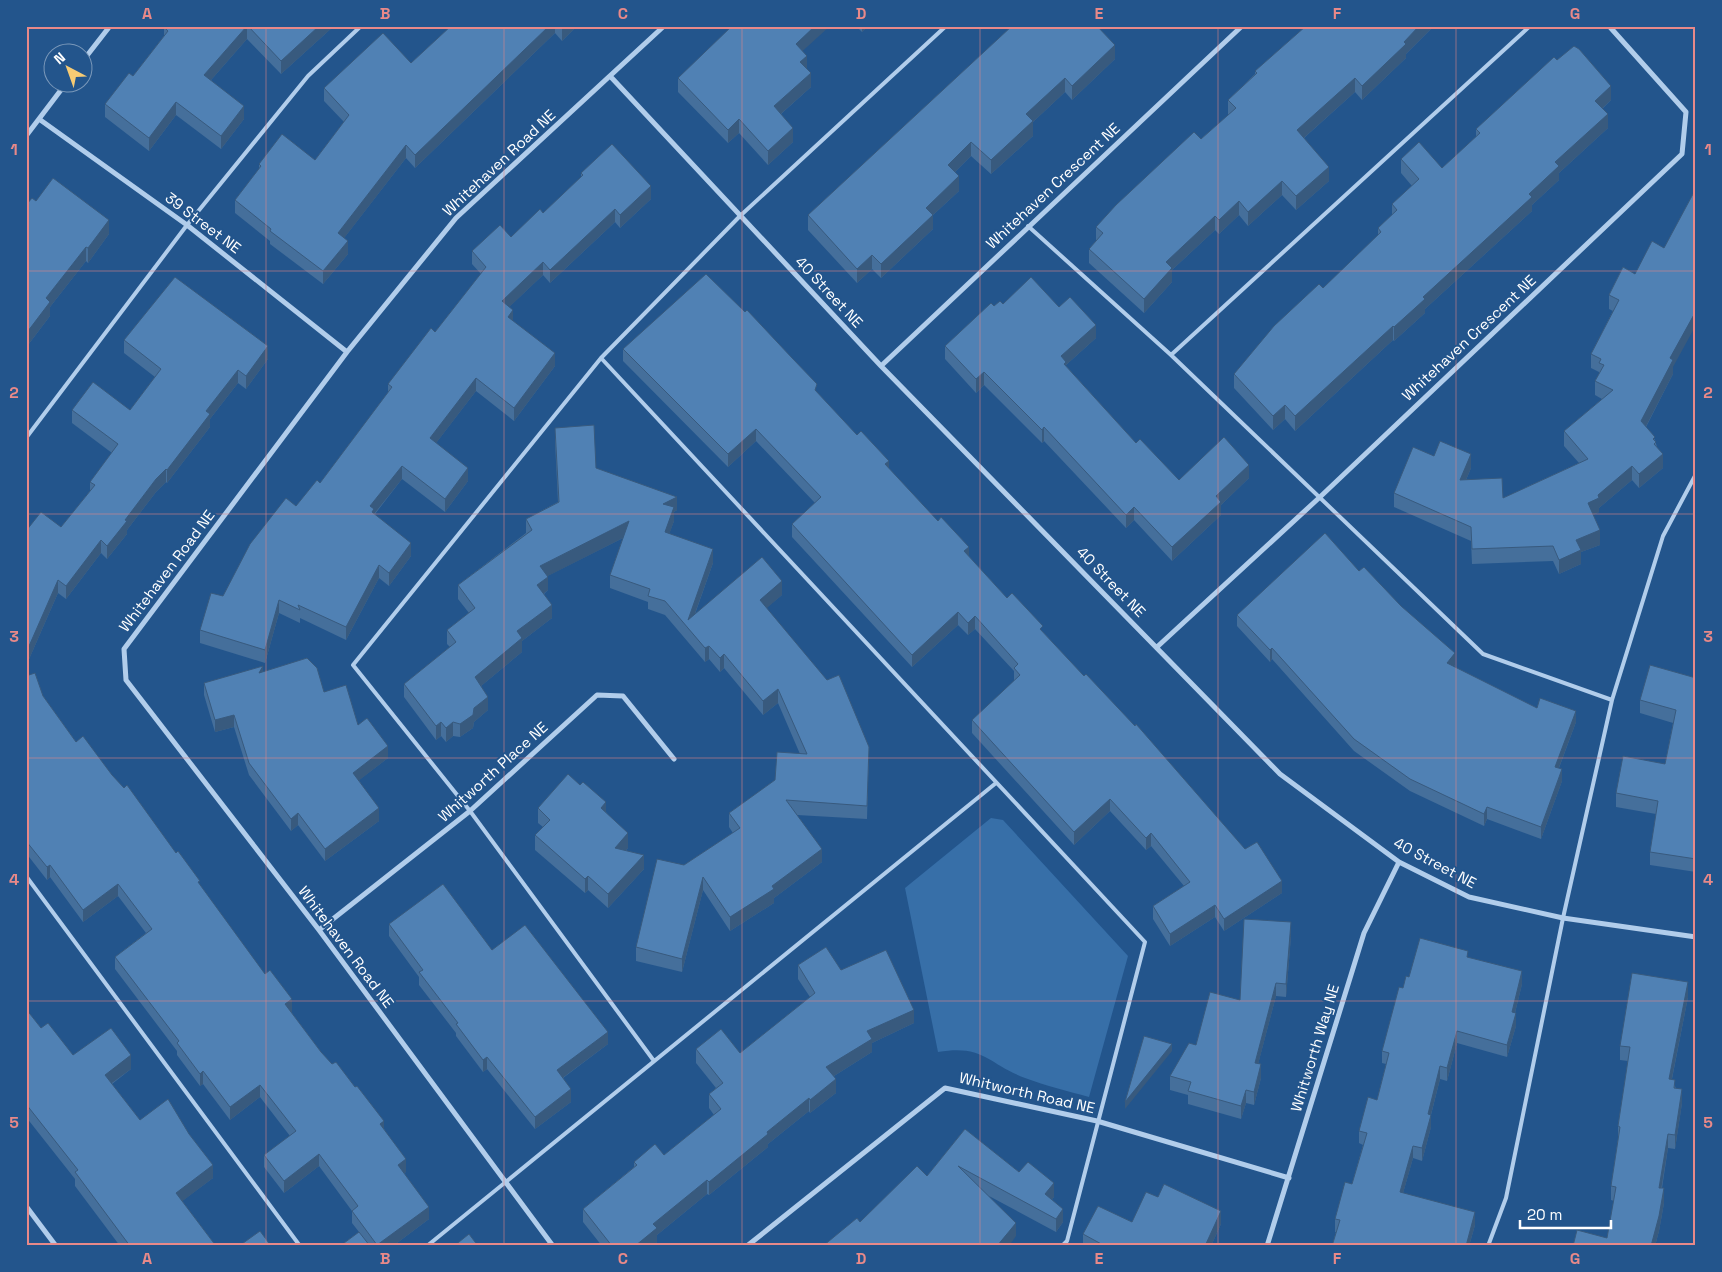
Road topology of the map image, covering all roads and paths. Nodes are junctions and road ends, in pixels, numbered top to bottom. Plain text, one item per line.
1 (110, 26) edge
2 (361, 26) edge
3 (664, 26) edge
4 (946, 26) edge
5 (1242, 26) edge
6 (1530, 26) edge
7 (1609, 26) edge
8 (92, 49) edge
9 (610, 76) junction
10 (59, 92) edge
11 (39, 119) junction
12 (26, 136) edge
13 (740, 216) junction
14 (187, 225) junction
15 (1028, 226) junction
16 (347, 352) junction
17 (1171, 355) junction
18 (601, 358) junction
19 (881, 366) junction
20 (26, 438) edge
21 (1696, 474) edge
22 (1320, 497) junction
23 (1157, 647) junction
24 (1612, 700) junction
25 (674, 760) dead end
26 (996, 783) junction
27 (470, 811) junction
28 (1400, 862) junction
29 (26, 876) edge
30 (1563, 918) junction
31 (319, 930) junction
32 (1696, 937) edge
33 (654, 1061) junction
34 (1097, 1121) junction
35 (1288, 1178) junction
36 (505, 1182) junction
37 (26, 1206) edge
38 (56, 1246) edge
39 (300, 1246) edge
40 (427, 1246) edge
41 (553, 1246) edge
42 (747, 1246) edge
43 (1062, 1246) edge
44 (1267, 1246) edge
45 (1488, 1246) edge

1 - 8 street
2 - 14 lane
3 - 9 street, Whitehaven Road NE
4 - 13 lane
5 - 15 street, Whitehaven Crescent NE
6 - 17 lane
7 - 22 street, Whitehaven Crescent NE
9 - 13 street, 40 Street NE
9 - 16 street, Whitehaven Road NE
10 - 11 street
11 - 12 street
11 - 14 street, 39 Street NE
13 - 18 lane
13 - 19 street, 40 Street NE
14 - 16 street, 39 Street NE
14 - 20 lane
15 - 17 lane
15 - 19 street, Whitehaven Crescent NE
16 - 31 street, Whitehaven Road NE
17 - 22 lane
18 - 26 lane
18 - 27 lane
19 - 23 street, 40 Street NE
21 - 24 lane
22 - 23 street, Whitehaven Crescent NE
22 - 24 lane
23 - 28 street, 40 Street NE
24 - 30 lane
25 - 27 street, Whitworth Place NE
26 - 33 lane
26 - 34 lane
27 - 31 street, Whitworth Place NE
27 - 33 lane
28 - 30 street, 40 Street NE
28 - 35 street, Whitworth Way NE
29 - 39 lane
30 - 32 street, 40 Street NE
30 - 45 lane
31 - 36 street, Whitehaven Road NE
33 - 36 lane
34 - 35 street, Whitworth Road NE
34 - 42 street, Whitworth Road NE
34 - 43 lane
35 - 44 street, Whitworth Way NE
36 - 40 lane
36 - 41 street, Whitehaven Road NE
37 - 38 street

